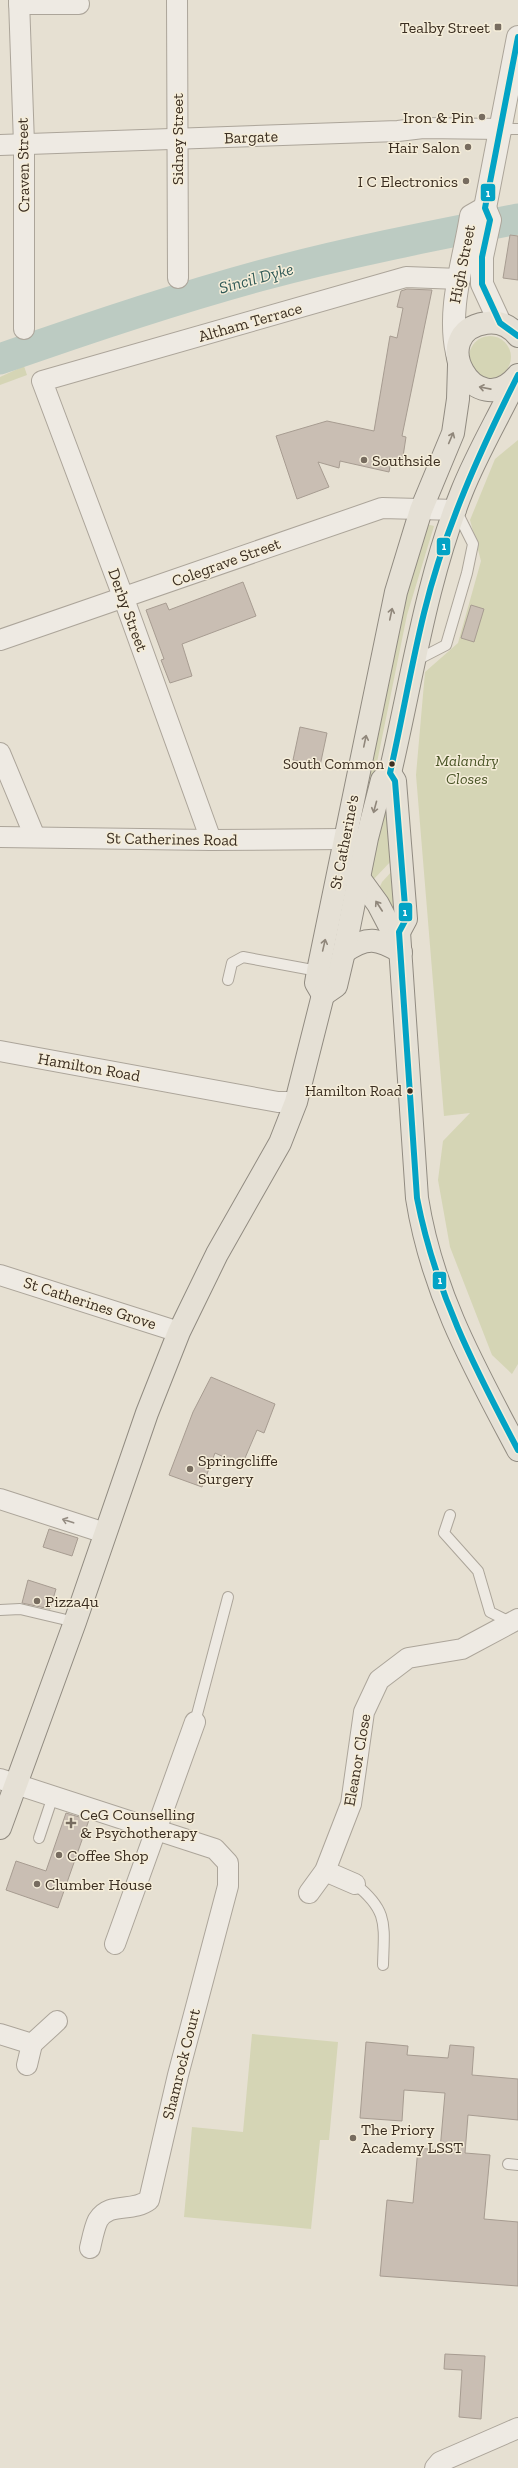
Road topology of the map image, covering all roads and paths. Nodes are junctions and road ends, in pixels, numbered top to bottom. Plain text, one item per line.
1 (177, 0) edge
2 (19, 2) edge
3 (79, 4) dead end
4 (518, 37) edge
5 (510, 129) edge
6 (176, 140) junction
7 (24, 144) junction
8 (0, 145) edge
9 (474, 252) junction
10 (178, 278) dead end
11 (460, 279) junction
12 (511, 328) edge
13 (24, 330) dead end
14 (458, 359) junction
15 (518, 376) edge
16 (42, 382) joint
17 (421, 510) junction
18 (456, 510) junction
19 (124, 599) junction
20 (0, 640) edge
21 (416, 661) junction
22 (0, 753) edge
23 (390, 772) junction
24 (0, 837) edge
25 (35, 837) junction
26 (211, 840) junction
27 (344, 843) junction
28 (359, 878) junction
29 (400, 942) junction
30 (344, 952) junction
31 (318, 971) junction
32 (228, 980) dead end
33 (323, 995) junction
34 (0, 1051) edge
35 (296, 1102) junction
36 (0, 1275) edge
37 (179, 1332) junction
38 (518, 1450) edge
39 (0, 1499) edge
40 (450, 1515) dead end
41 (105, 1533) junction
42 (228, 1597) dead end
43 (0, 1610) edge
44 (515, 1621) edge
45 (75, 1622) junction
46 (195, 1722) joint
47 (8, 1781) edge
48 (53, 1796) junction
49 (0, 1828) edge
50 (157, 1830) junction
51 (39, 1838) dead end
52 (325, 1871) junction
53 (355, 1884) joint
54 (309, 1893) dead end
55 (115, 1944) dead end
56 (383, 1965) dead end
57 (57, 2021) dead end
58 (0, 2034) edge
59 (32, 2044) junction
60 (27, 2065) dead end
61 (90, 2248) dead end
62 (518, 2428) edge
63 (435, 2468) edge

1 - 6 street, Sidney Street
2 - 3 street
2 - 7 street, Craven Street
4 - 5 street
5 - 6 street, Bargate
5 - 9 street, High Street
6 - 7 street, Bargate
6 - 10 street, Sidney Street
7 - 8 street, Bargate
7 - 13 street, Craven Street
9 - 11 street, High Street
9 - 12 street, High Street
11 - 14 street, High Street
11 - 16 street, Altham Terrace
12 - 14 main road
15 -> 14 main road
17 -> 14 main road, St Catherine's
15 - 18 main road, St Catherine's
16 - 19 street, Derby Street
17 - 18 street, Colegrave Street
17 - 19 street, Colegrave Street
27 -> 17 main road, St Catherine's
18 - 21 main road, St Catherine's
18 - 21 lane
19 - 20 street, Colegrave Street
19 - 26 street, Derby Street
21 - 23 main road, St Catherine's
22 - 25 street
23 -> 28 main road, St Catherine's
23 - 29 main road
24 - 25 street, St Catherines Road
25 - 26 street, St Catherines Road
26 - 27 street, St Catherines Road
27 - 28 main road
31 -> 27 main road, St Catherine's
29 -> 28 main road
28 - 30 main road, St Catherine's
29 - 30 main road
29 - 38 main road
30 - 33 main road, St Catherine's
31 - 32 lane
31 - 33 main road, St Catherine's
33 - 35 main road
34 - 35 street, Hamilton Road
35 - 37 main road
36 - 37 street, St Catherines Grove
37 - 41 main road
41 -> 39 street
40 - 44 lane
41 - 45 main road
42 - 46 lane
43 - 45 lane
44 - 52 street, Eleanor Close
45 - 47 main road
46 - 50 street
47 - 48 street
47 - 49 main road
48 - 50 street
48 - 51 lane
50 - 55 street
50 - 61 street, Shamrock Court
52 - 53 street
52 - 54 street, Eleanor Close
53 - 56 lane
57 - 59 street
58 - 59 street
59 - 60 street
62 - 63 street

